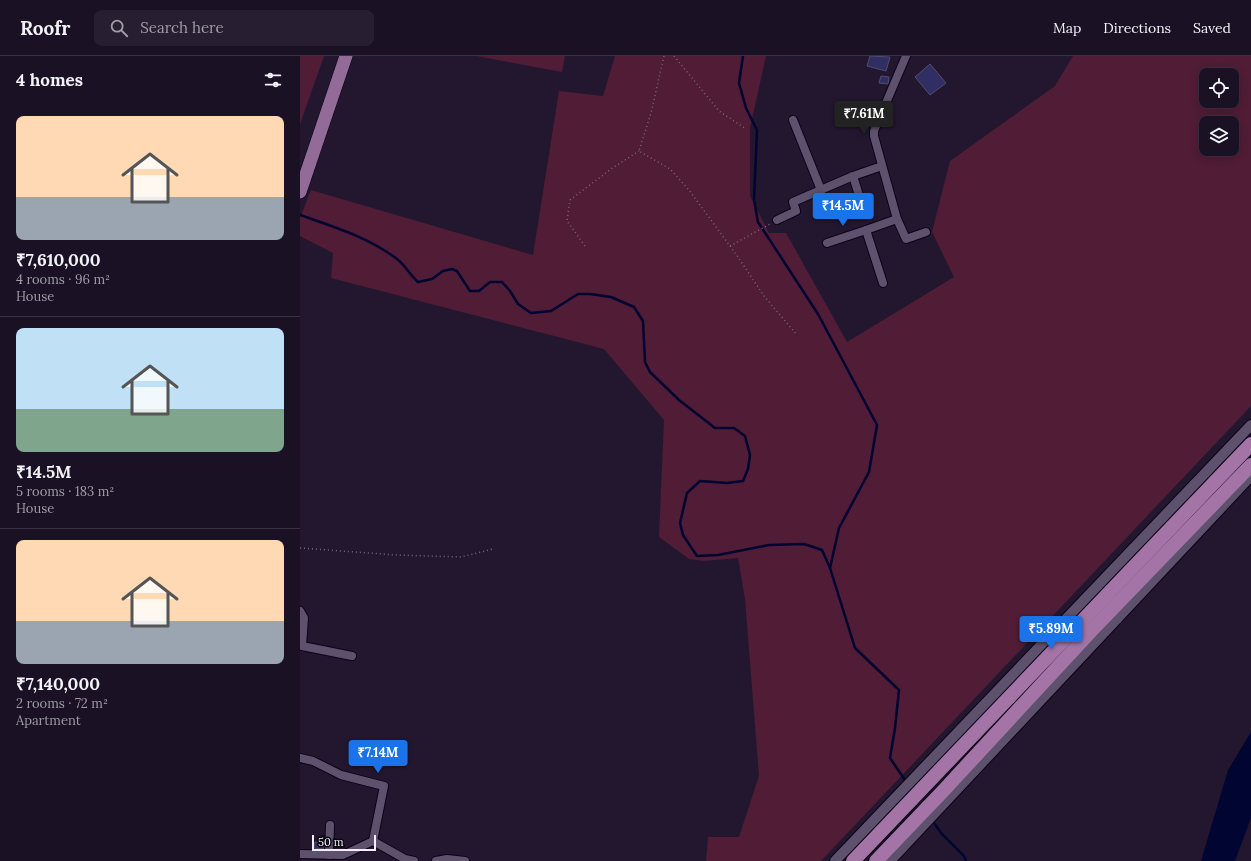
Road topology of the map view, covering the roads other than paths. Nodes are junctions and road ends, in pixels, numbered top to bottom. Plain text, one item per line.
1 (338, 56) edge
2 (346, 56) edge
3 (906, 56) edge
4 (793, 120) dead end
5 (300, 165) edge
6 (882, 166) junction
7 (853, 176) junction
8 (821, 190) junction
9 (300, 192) edge
10 (863, 208) dead end
11 (897, 219) junction
12 (777, 220) road end
13 (866, 230) junction
14 (926, 232) dead end
15 (827, 243) dead end
16 (883, 283) dead end
17 (1251, 425) edge
18 (1251, 444) edge
19 (1251, 465) edge
20 (1251, 476) edge
21 (300, 611) edge
22 (352, 656) dead end
23 (300, 758) edge
24 (330, 825) dead end
25 (373, 842) junction
26 (300, 854) edge
27 (328, 855) junction
28 (343, 858) edge
29 (414, 861) edge
30 (436, 861) edge
31 (465, 861) edge
32 (836, 861) edge
33 (853, 861) edge
34 (876, 861) edge
35 (890, 861) edge

1 - 5 main road
2 - 9 main road
3 - 6 street
4 - 8 street
6 - 7 street
6 - 11 street
7 - 8 street
7 - 10 street
8 - 12 street
11 - 13 street
11 - 14 street
13 - 15 street
13 - 16 street
17 - 32 street
18 - 33 highway
19 - 34 highway
20 - 35 street
21 - 22 street
23 - 25 street
24 - 27 street
25 - 28 street
25 - 29 street
26 - 27 street
27 - 28 street
30 - 31 street

